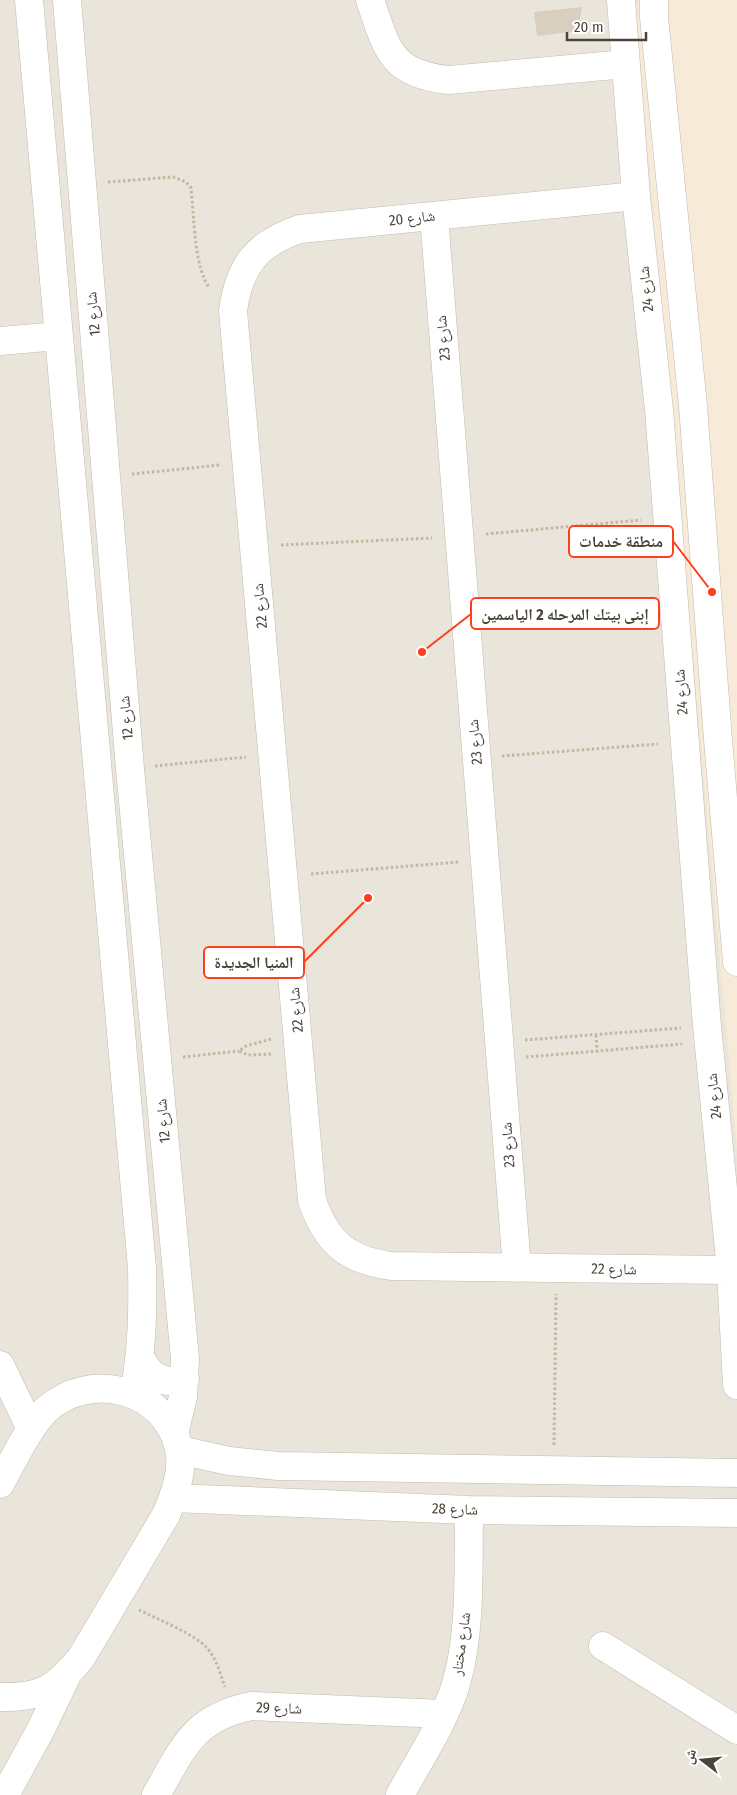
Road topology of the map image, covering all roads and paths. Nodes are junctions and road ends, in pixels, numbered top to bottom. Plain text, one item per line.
1 (29, 0) edge
2 (67, 0) edge
3 (370, 0) edge
4 (621, 0) edge
5 (654, 0) edge
6 (71, 53) junction
7 (33, 57) junction
8 (626, 64) junction
9 (82, 185) junction
10 (636, 196) junction
11 (434, 216) junction
12 (233, 310) junction
13 (58, 336) junction
14 (0, 341) edge
15 (693, 406) junction
16 (659, 410) junction
17 (247, 463) junction
18 (106, 477) junction
19 (667, 517) junction
20 (459, 536) junction
21 (254, 547) junction
22 (718, 740) junction
23 (684, 742) junction
24 (273, 754) junction
25 (477, 757) junction
26 (130, 769) junction
27 (485, 860) junction
28 (284, 876) junction
29 (737, 962) edge
30 (596, 1034) junction
31 (708, 1034) junction
32 (299, 1043) junction
33 (239, 1051) junction
34 (500, 1051) junction
35 (598, 1051) junction
36 (157, 1059) junction
37 (517, 1268) junction
38 (556, 1268) junction
39 (731, 1270) junction
40 (140, 1358) junction
41 (0, 1365) edge
42 (185, 1378) junction
43 (737, 1384) edge
44 (134, 1395) junction
45 (31, 1429) junction
46 (176, 1442) junction
47 (440, 1470) junction
48 (501, 1470) junction
49 (554, 1471) junction
50 (737, 1473) edge
51 (0, 1484) edge
52 (173, 1498) junction
53 (437, 1508) junction
54 (469, 1510) junction
55 (500, 1510) junction
56 (737, 1513) edge
57 (116, 1598) junction
58 (603, 1646) dead end
59 (66, 1677) junction
60 (0, 1697) edge
61 (234, 1710) junction
62 (444, 1714) junction
63 (737, 1730) edge
64 (404, 1793) edge
65 (5, 1795) edge
66 (156, 1795) edge

1 - 7 street
2 - 6 street, شارع 12
3 - 8 street
4 - 8 street, شارع 24
5 - 15 street
6 - 7 street
6 - 9 street, شارع 12
7 - 13 street
8 - 10 street, شارع 24
9 - 12 path
9 - 18 street, شارع 12
10 - 11 street, شارع 20
10 - 16 street, شارع 24
11 - 12 street, شارع 20
11 - 20 street, شارع 23
12 - 17 street, شارع 22
13 - 14 street
13 - 40 street
15 - 16 street
15 - 22 street
16 - 19 street, شارع 24
17 - 18 path
17 - 21 street, شارع 22
18 - 26 street, شارع 12
19 - 20 path
19 - 23 street, شارع 24
20 - 21 path
20 - 25 street, شارع 23
21 - 24 street, شارع 22
22 - 23 street
22 - 29 street
23 - 25 path
23 - 31 street, شارع 24
24 - 26 path
24 - 28 street, شارع 22
25 - 27 street, شارع 23
26 - 36 street, شارع 12
27 - 28 path
27 - 34 street, شارع 23
28 - 32 street, شارع 22
30 - 31 path
30 - 34 path
30 - 35 path
31 - 35 path
31 - 39 street, شارع 24
32 - 33 path
32 - 33 path
32 - 37 street, شارع 22
33 - 36 path
34 - 35 path
34 - 37 street, شارع 23
36 - 42 street, شارع 12
37 - 38 street, شارع 22
38 - 39 street, شارع 22
38 - 49 path
39 - 43 street, شارع 24
40 - 42 street
40 - 44 street
41 - 45 street
42 - 46 street, شارع 12
44 - 45 street
44 - 46 street
45 - 51 street
46 - 47 street
46 - 52 street, شارع 12
47 - 48 street
47 - 53 street
48 - 49 street
48 - 55 street
49 - 50 street
52 - 53 street, شارع 28
52 - 57 street, شارع 12
53 - 54 street, شارع 28
54 - 55 street, شارع 28
54 - 62 street, شارع مختار
55 - 56 street, شارع 28
57 - 59 street, شارع 12
57 - 61 path
58 - 63 street
59 - 60 street
59 - 65 street
61 - 62 street, شارع 29
61 - 66 street, شارع 29
62 - 64 street, شارع مختار

